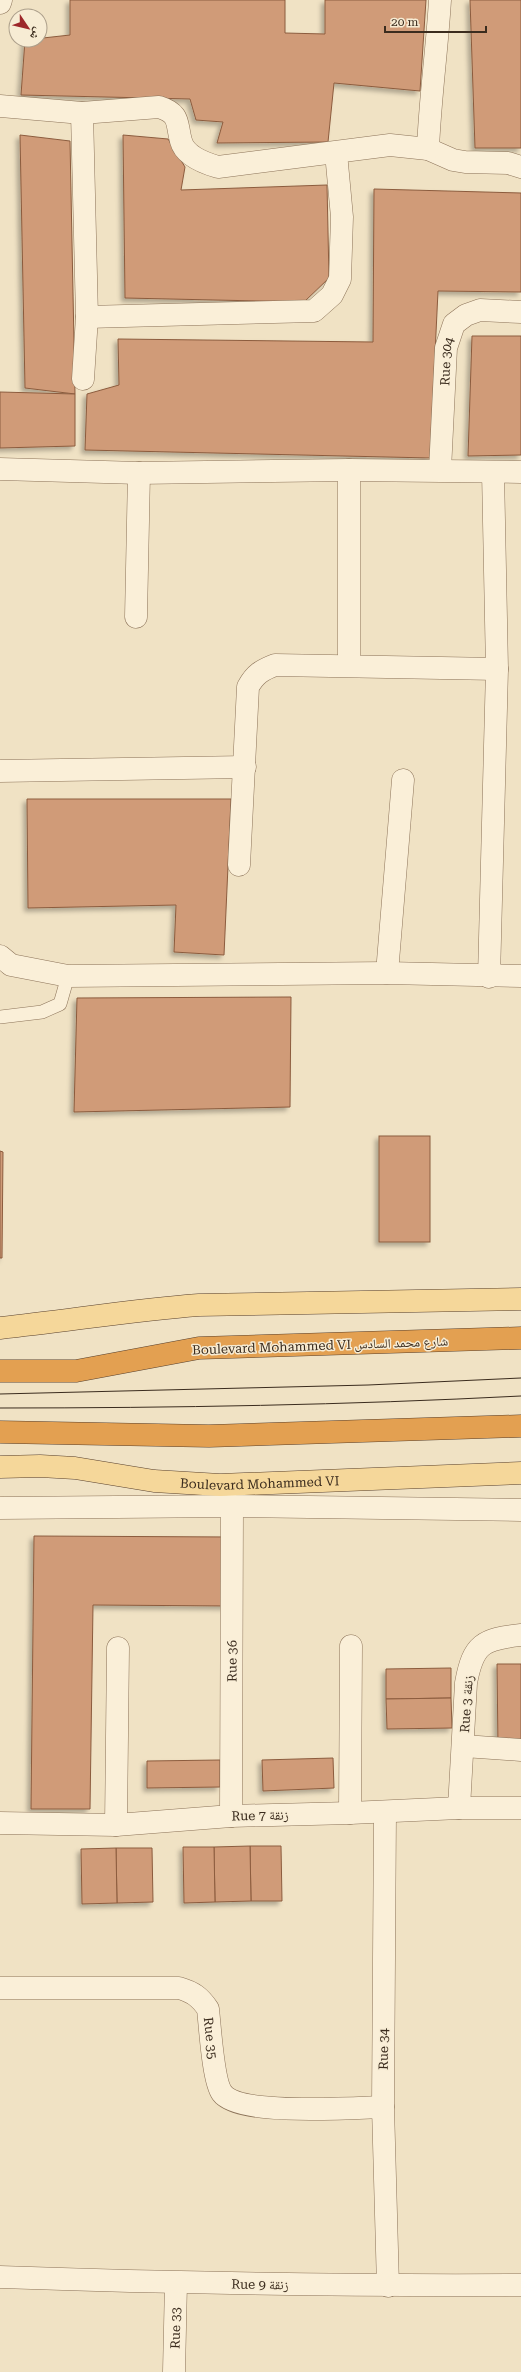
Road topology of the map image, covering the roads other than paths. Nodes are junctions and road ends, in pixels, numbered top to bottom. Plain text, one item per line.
1 (1, 0) edge
2 (440, 0) edge
3 (0, 3) edge
4 (0, 106) edge
5 (82, 113) junction
6 (428, 149) junction
7 (336, 153) junction
8 (521, 167) edge
9 (521, 312) edge
10 (87, 317) junction
11 (83, 379) dead end
12 (0, 469) edge
13 (349, 470) junction
14 (440, 470) junction
15 (493, 472) junction
16 (521, 472) edge
17 (139, 473) junction
18 (136, 617) dead end
19 (349, 665) junction
20 (497, 668) junction
21 (245, 767) junction
22 (0, 771) edge
23 (403, 780) dead end
24 (239, 865) dead end
25 (0, 956) edge
26 (387, 972) junction
27 (68, 976) junction
28 (521, 976) edge
29 (489, 977) junction
30 (0, 1017) edge
31 (521, 1299) edge
32 (0, 1328) edge
33 (521, 1338) edge
34 (0, 1371) edge
35 (521, 1426) edge
36 (0, 1432) edge
37 (0, 1467) edge
38 (521, 1473) edge
39 (232, 1506) junction
40 (0, 1508) edge
41 (521, 1510) edge
42 (521, 1635) edge
43 (351, 1646) dead end
44 (118, 1648) dead end
45 (464, 1746) junction
46 (521, 1750) edge
47 (459, 1808) junction
48 (521, 1808) edge
49 (385, 1812) junction
50 (350, 1813) junction
51 (230, 1816) junction
52 (0, 1823) edge
53 (116, 1825) junction
54 (0, 1988) edge
55 (382, 2107) junction
56 (0, 2277) edge
57 (176, 2283) junction
58 (521, 2284) edge
59 (388, 2286) junction
60 (174, 2372) edge

1 - 3 street
2 - 6 street
4 - 5 street
5 - 7 street
5 - 10 street
6 - 7 street
6 - 8 street
7 - 10 street
9 - 14 street, Rue 304
10 - 11 street
12 - 17 street
13 - 14 street
13 - 17 street
13 - 19 street
14 - 15 street
15 - 16 street
15 - 20 street
17 - 18 street
19 - 20 street
19 - 21 street
20 - 29 street
21 - 22 street
21 - 24 street
23 - 26 street
25 - 27 street
26 - 27 street
26 - 29 street
27 - 30 lane
28 - 29 street
31 - 32 main road
33 - 34 highway, Boulevard Mohammed VI شارع محمد السادس
35 - 36 highway
37 - 38 main road, Boulevard Mohammed VI
39 - 40 street, Boulevard Mohammed VI
39 - 41 street, Boulevard Mohammed VI
39 - 51 street, Rue 36
42 - 45 street, Rue 3 زنقة
43 - 50 street
44 - 53 street
45 - 46 street
45 - 47 street, Rue 3 زنقة
47 - 48 street, Rue 7 زنقة
47 - 49 street, Rue 7 زنقة
49 - 50 street, Rue 7 زنقة
49 - 55 street, Rue 34
50 - 51 street, Rue 7 زنقة
51 - 53 street, Rue 7 زنقة
52 - 53 street, Rue 7 زنقة
54 - 55 street, Rue 35
55 - 59 street, Rue 34
56 - 57 street, Rue 9 زنقة
57 - 59 street, Rue 9 زنقة
57 - 60 street, Rue 33
58 - 59 street, Rue 9 زنقة

